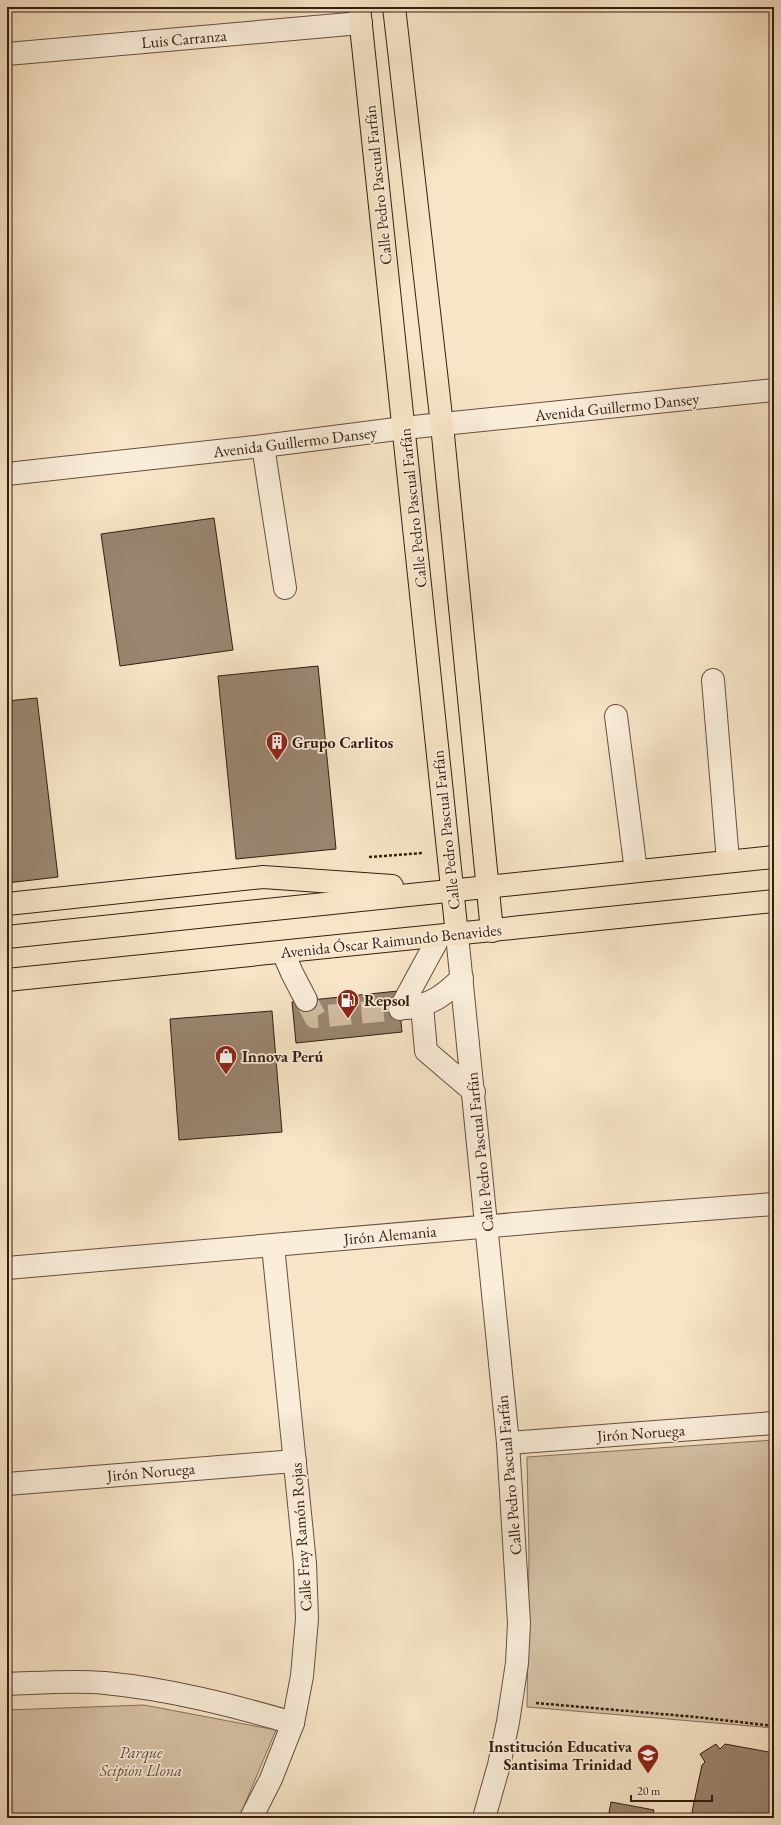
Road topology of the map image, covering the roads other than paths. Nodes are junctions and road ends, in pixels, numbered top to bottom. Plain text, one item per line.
1 (394, 7) edge
2 (360, 15) edge
3 (7, 54) edge
4 (774, 390) edge
5 (442, 425) junction
6 (404, 428) junction
7 (263, 446) junction
8 (7, 474) edge
9 (285, 588) dead end
10 (713, 680) dead end
11 (616, 716) dead end
12 (774, 857) edge
13 (728, 861) junction
14 (636, 871) junction
15 (488, 886) junction
16 (453, 890) junction
17 (774, 902) edge
18 (7, 904) edge
19 (492, 931) junction
20 (448, 936) junction
21 (7, 937) edge
22 (283, 952) junction
23 (462, 978) junction
24 (7, 980) edge
25 (306, 1000) tunnel mouth
26 (422, 1006) junction
27 (474, 1092) junction
28 (774, 1204) edge
29 (487, 1226) junction
30 (273, 1246) junction
31 (7, 1268) edge
32 (774, 1423) edge
33 (508, 1443) junction
34 (295, 1460) junction
35 (7, 1484) edge
36 (7, 1684) edge
37 (293, 1723) junction
38 (251, 1818) edge
39 (484, 1818) edge

1 - 5 main road
2 - 3 street, Luis Carranza
2 - 6 main road, Calle Pedro Pascual Farfán
4 - 5 street, Avenida Guillermo Dansey
5 - 6 street, Avenida Guillermo Dansey
5 - 15 main road
6 - 7 street, Avenida Guillermo Dansey
6 - 16 main road, Calle Pedro Pascual Farfán
7 - 8 street, Avenida Guillermo Dansey
7 - 9 street
10 - 13 street
11 - 14 street
12 - 13 main road
13 - 14 main road
14 - 15 main road
15 - 16 main road
15 - 19 main road
16 - 18 main road
16 - 20 main road, Calle Pedro Pascual Farfán
16 - 21 main road
17 - 19 main road, Avenida Óscar Raimundo Benavides
19 - 20 main road, Avenida Óscar Raimundo Benavides
20 - 22 main road, Avenida Óscar Raimundo Benavides
20 - 23 street, Calle Pedro Pascual Farfán
20 - 26 street
22 - 24 main road, Avenida Óscar Raimundo Benavides
22 - 25 street
23 - 26 street
23 - 27 street, Calle Pedro Pascual Farfán
26 - 27 street
27 - 29 street, Calle Pedro Pascual Farfán
28 - 29 street, Jirón Alemania
29 - 30 street, Jirón Alemania
29 - 33 street, Calle Pedro Pascual Farfán
30 - 31 street, Jirón Alemania
30 - 34 street, Calle Fray Ramón Rojas
32 - 33 street, Jirón Noruega
33 - 39 street, Calle Pedro Pascual Farfán
34 - 35 street, Jirón Noruega
34 - 37 street, Calle Fray Ramón Rojas
36 - 37 street
37 - 38 street, Calle Fray Ramón Rojas

